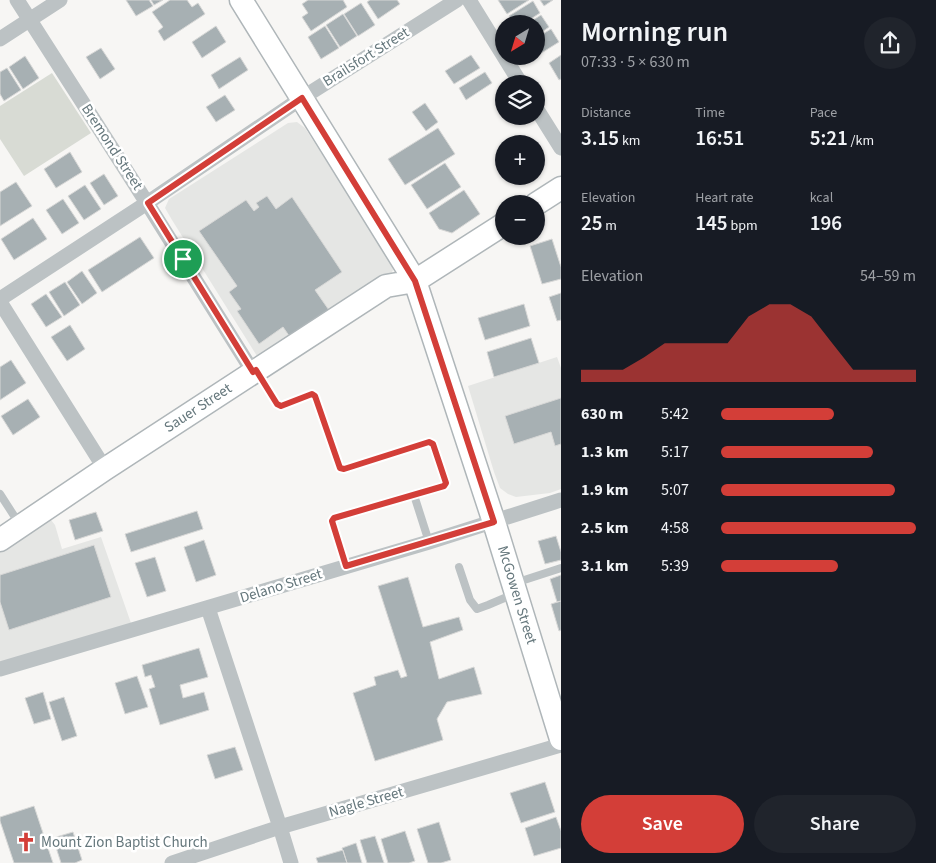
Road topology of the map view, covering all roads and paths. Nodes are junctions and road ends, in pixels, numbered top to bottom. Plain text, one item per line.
1 (16, 0) edge
2 (60, 0) edge
3 (241, 0) edge
4 (457, 0) edge
5 (469, 0) edge
6 (30, 20) junction
7 (0, 39) edge
8 (515, 75) edge
9 (302, 98) junction
10 (545, 122) edge
11 (561, 148) edge
12 (561, 188) edge
13 (545, 198) edge
14 (148, 203) junction
15 (495, 230) edge
16 (415, 281) junction
17 (0, 300) edge
18 (255, 371) junction
19 (105, 469) junction
20 (0, 494) edge
21 (414, 494) junction
22 (561, 500) edge
23 (494, 522) junction
24 (21, 526) junction
25 (0, 540) edge
26 (429, 542) junction
27 (346, 566) junction
28 (459, 567) dead end
29 (561, 568) edge
30 (515, 588) junction
31 (208, 608) junction
32 (0, 669) edge
33 (561, 739) edge
34 (561, 745) edge
35 (280, 827) junction
36 (172, 863) edge
37 (291, 863) edge

1 - 6 street, Bremond Street
2 - 6 street
3 - 9 street, McGowen Street
4 - 9 street, Brailsfort Street
5 - 8 street
6 - 7 street
6 - 14 street, Bremond Street
9 - 14 street, Brailsfort Street
9 - 16 street, McGowen Street
10 - 11 street
12 - 13 street
14 - 17 street, Brailsfort Street
14 - 18 street, Bremond Street
15 - 16 street, Sauer Street
16 - 18 street, Sauer Street
16 - 23 street, McGowen Street
17 - 19 street
18 - 19 street, Sauer Street
18 - 21 lane
19 - 24 street, Sauer Street
20 - 24 lane
21 - 26 lane
21 - 27 lane
22 - 23 street, Delano Street
23 - 26 street, Delano Street
23 - 30 street, McGowen Street
24 - 25 street, Sauer Street
26 - 27 street, Delano Street
27 - 31 street, Delano Street
28 - 30 lane
29 - 30 lane
30 - 33 street, McGowen Street
31 - 32 street, Delano Street
31 - 35 street
34 - 35 street, Nagle Street
35 - 36 street, Nagle Street
35 - 37 street

